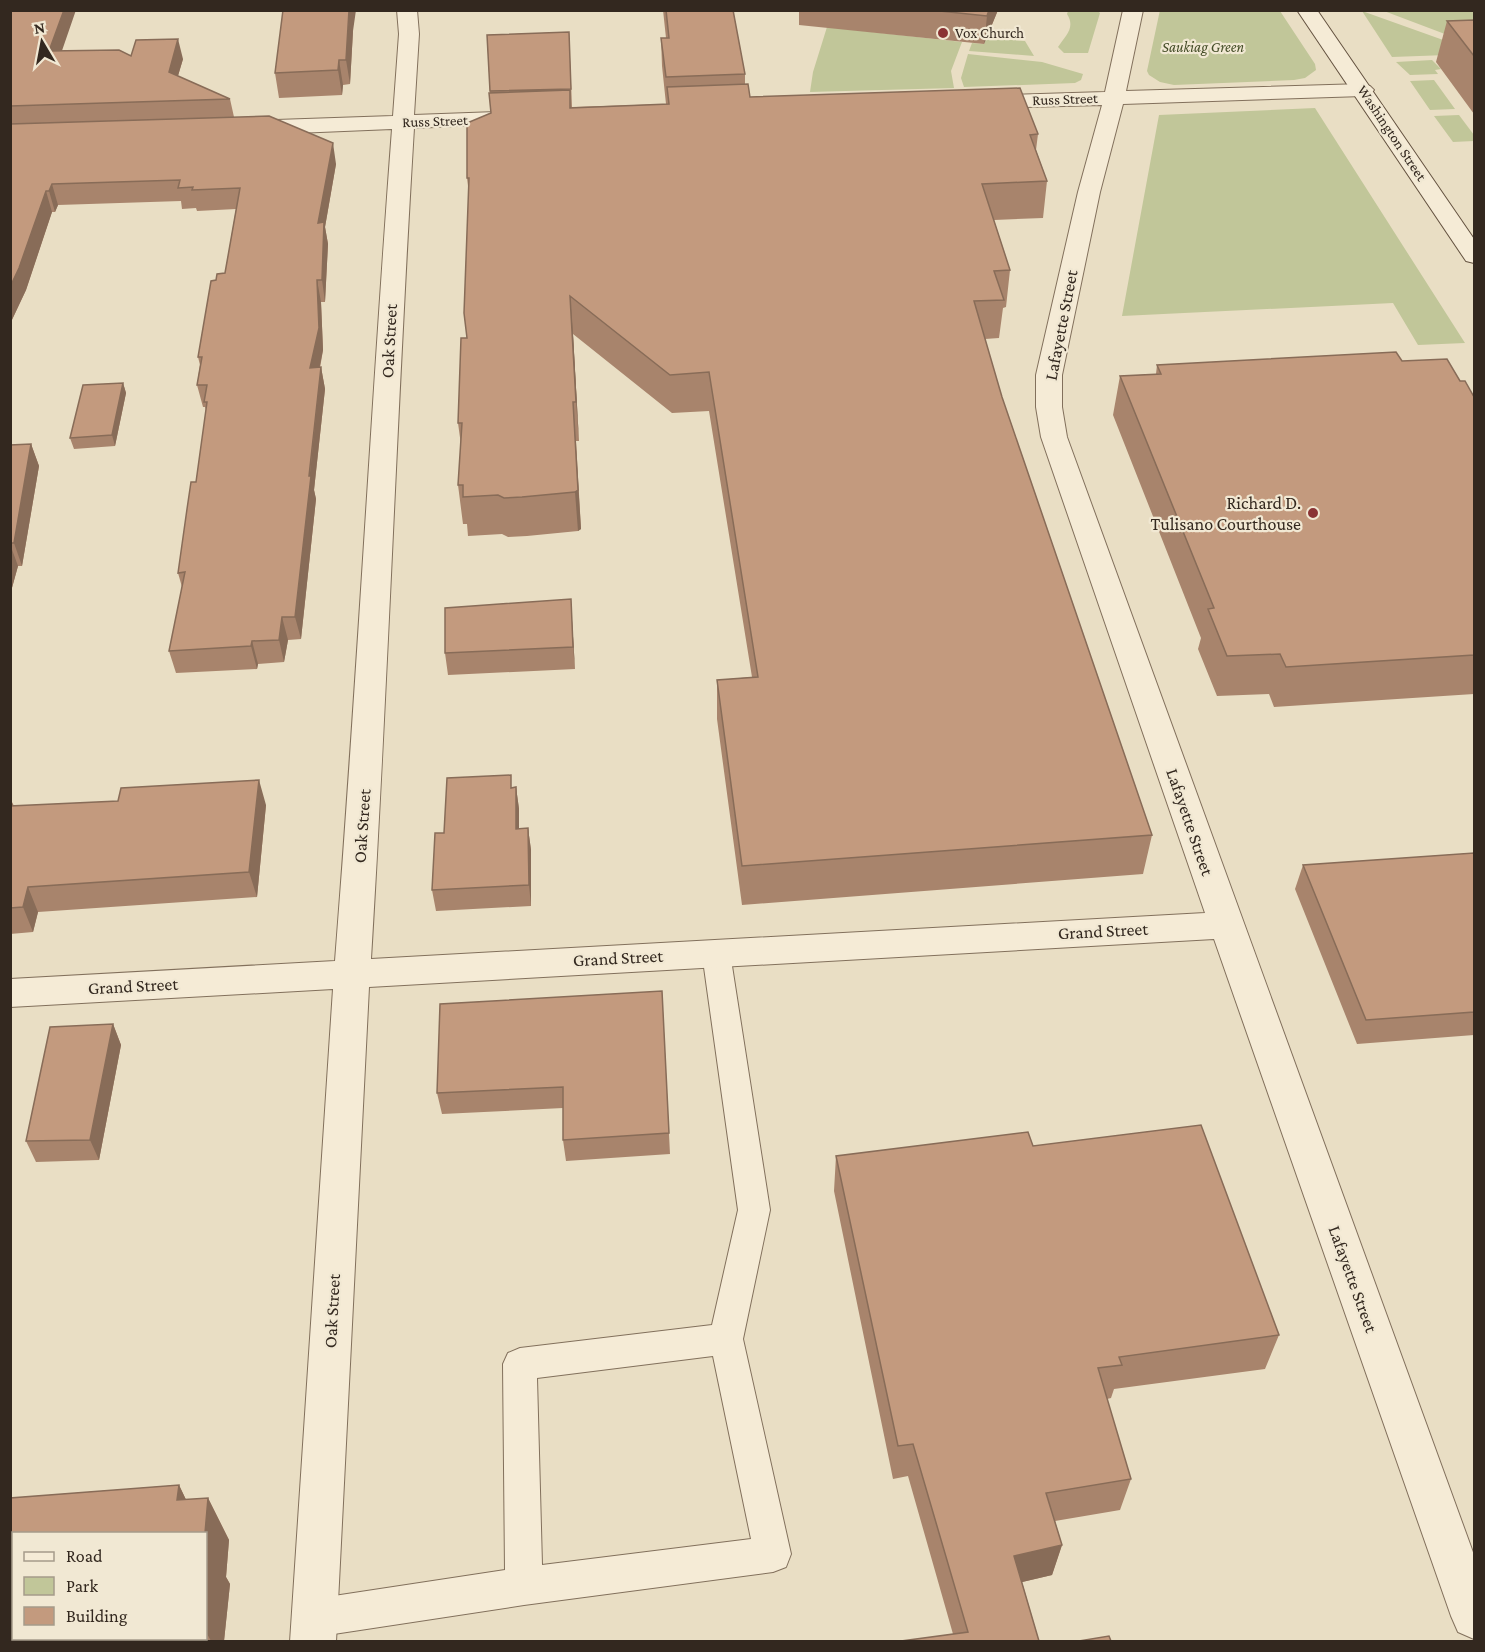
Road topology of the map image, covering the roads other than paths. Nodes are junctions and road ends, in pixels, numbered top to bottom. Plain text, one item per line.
1 (407, 10) edge
2 (1133, 10) edge
3 (1307, 10) edge
4 (1364, 90) junction
5 (1114, 98) junction
6 (963, 103) edge
7 (545, 117) edge
8 (403, 122) junction
9 (223, 129) edge
10 (1474, 256) edge
11 (1226, 924) junction
12 (716, 953) junction
13 (352, 974) junction
14 (10, 993) edge
15 (726, 1339) junction
16 (524, 1586) junction
17 (1474, 1616) edge
18 (314, 1630) edge

1 - 8 street, Oak Street
2 - 5 street, Lafayette Street
3 - 4 street, Washington Street
4 - 5 street, Russ Street
4 - 10 street, Washington Street
5 - 6 street, Russ Street
5 - 11 street, Lafayette Street
7 - 8 street, Russ Street
8 - 9 street, Russ Street
8 - 13 street, Oak Street
11 - 12 street, Grand Street
11 - 17 street, Lafayette Street
12 - 13 street, Grand Street
12 - 15 lane
13 - 14 street, Grand Street
13 - 18 street, Oak Street
15 - 16 lane
15 - 16 lane
16 - 18 lane

